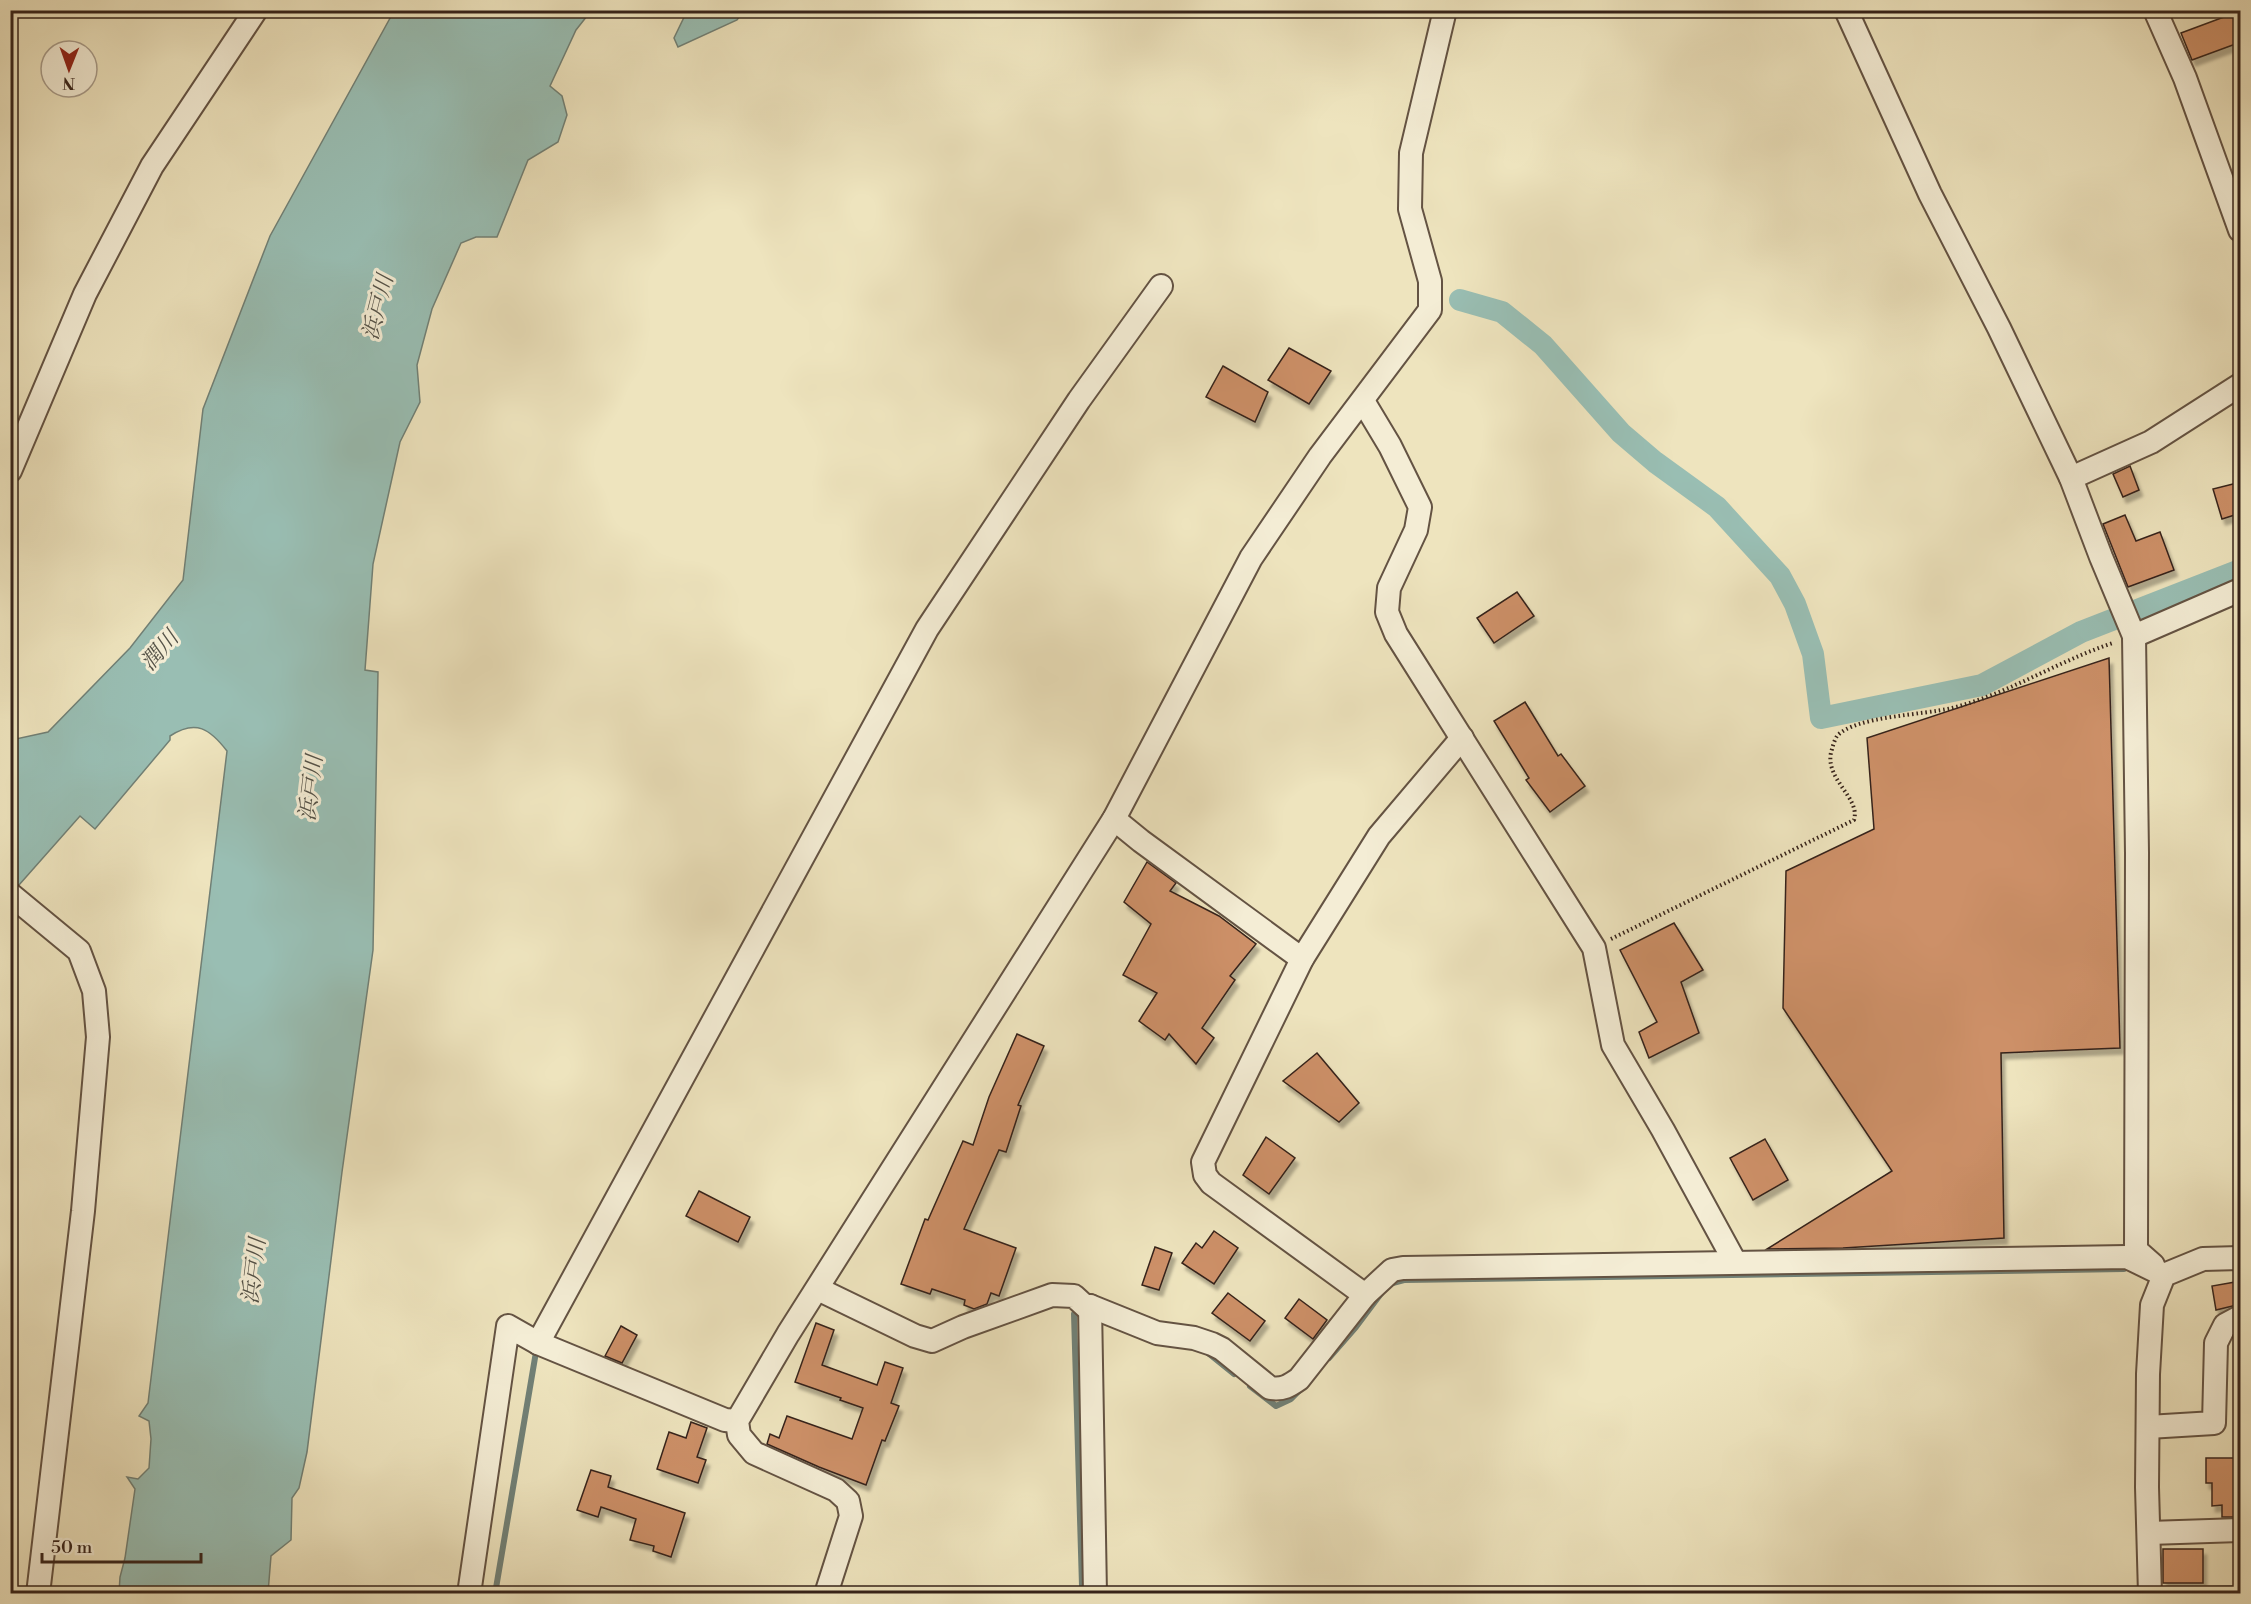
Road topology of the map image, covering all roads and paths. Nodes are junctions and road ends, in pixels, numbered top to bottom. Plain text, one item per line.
1 (256, 10) edge
2 (1445, 10) edge
3 (1846, 10) edge
4 (2155, 10) edge
5 (2241, 230) edge
6 (1161, 286) dead end
7 (2241, 385) edge
8 (1363, 402) junction
9 (10, 471) edge
10 (2072, 478) junction
11 (2241, 590) edge
12 (2131, 630) junction
13 (1462, 738) junction
14 (1114, 819) junction
15 (10, 894) edge
16 (1594, 948) junction
17 (1302, 959) junction
18 (2241, 1258) edge
19 (1735, 1262) junction
20 (2163, 1275) junction
21 (818, 1289) junction
22 (1365, 1295) junction
23 (1090, 1306) junction
24 (2241, 1317) edge
25 (532, 1339) junction
26 (737, 1421) junction
27 (2148, 1427) junction
28 (2241, 1530) edge
29 (2149, 1533) junction
30 (2150, 1587) edge
31 (38, 1593) edge
32 (469, 1593) edge
33 (826, 1593) edge
34 (1095, 1593) edge

1 - 9 street
2 - 8 street
3 - 10 street
4 - 5 street
6 - 25 street
7 - 10 street
8 - 13 street
8 - 14 street
10 - 12 street
11 - 12 street
12 - 16 path
12 - 20 street
13 - 16 street
13 - 17 street
14 - 17 street
14 - 21 street
15 - 31 street
16 - 19 street
17 - 22 street
18 - 20 street
19 - 20 street
19 - 22 street
20 - 27 street
21 - 23 street
21 - 26 street
22 - 23 street
23 - 34 street
24 - 27 street
25 - 26 street
25 - 32 street
26 - 33 street
27 - 29 street
28 - 29 street
29 - 30 street

